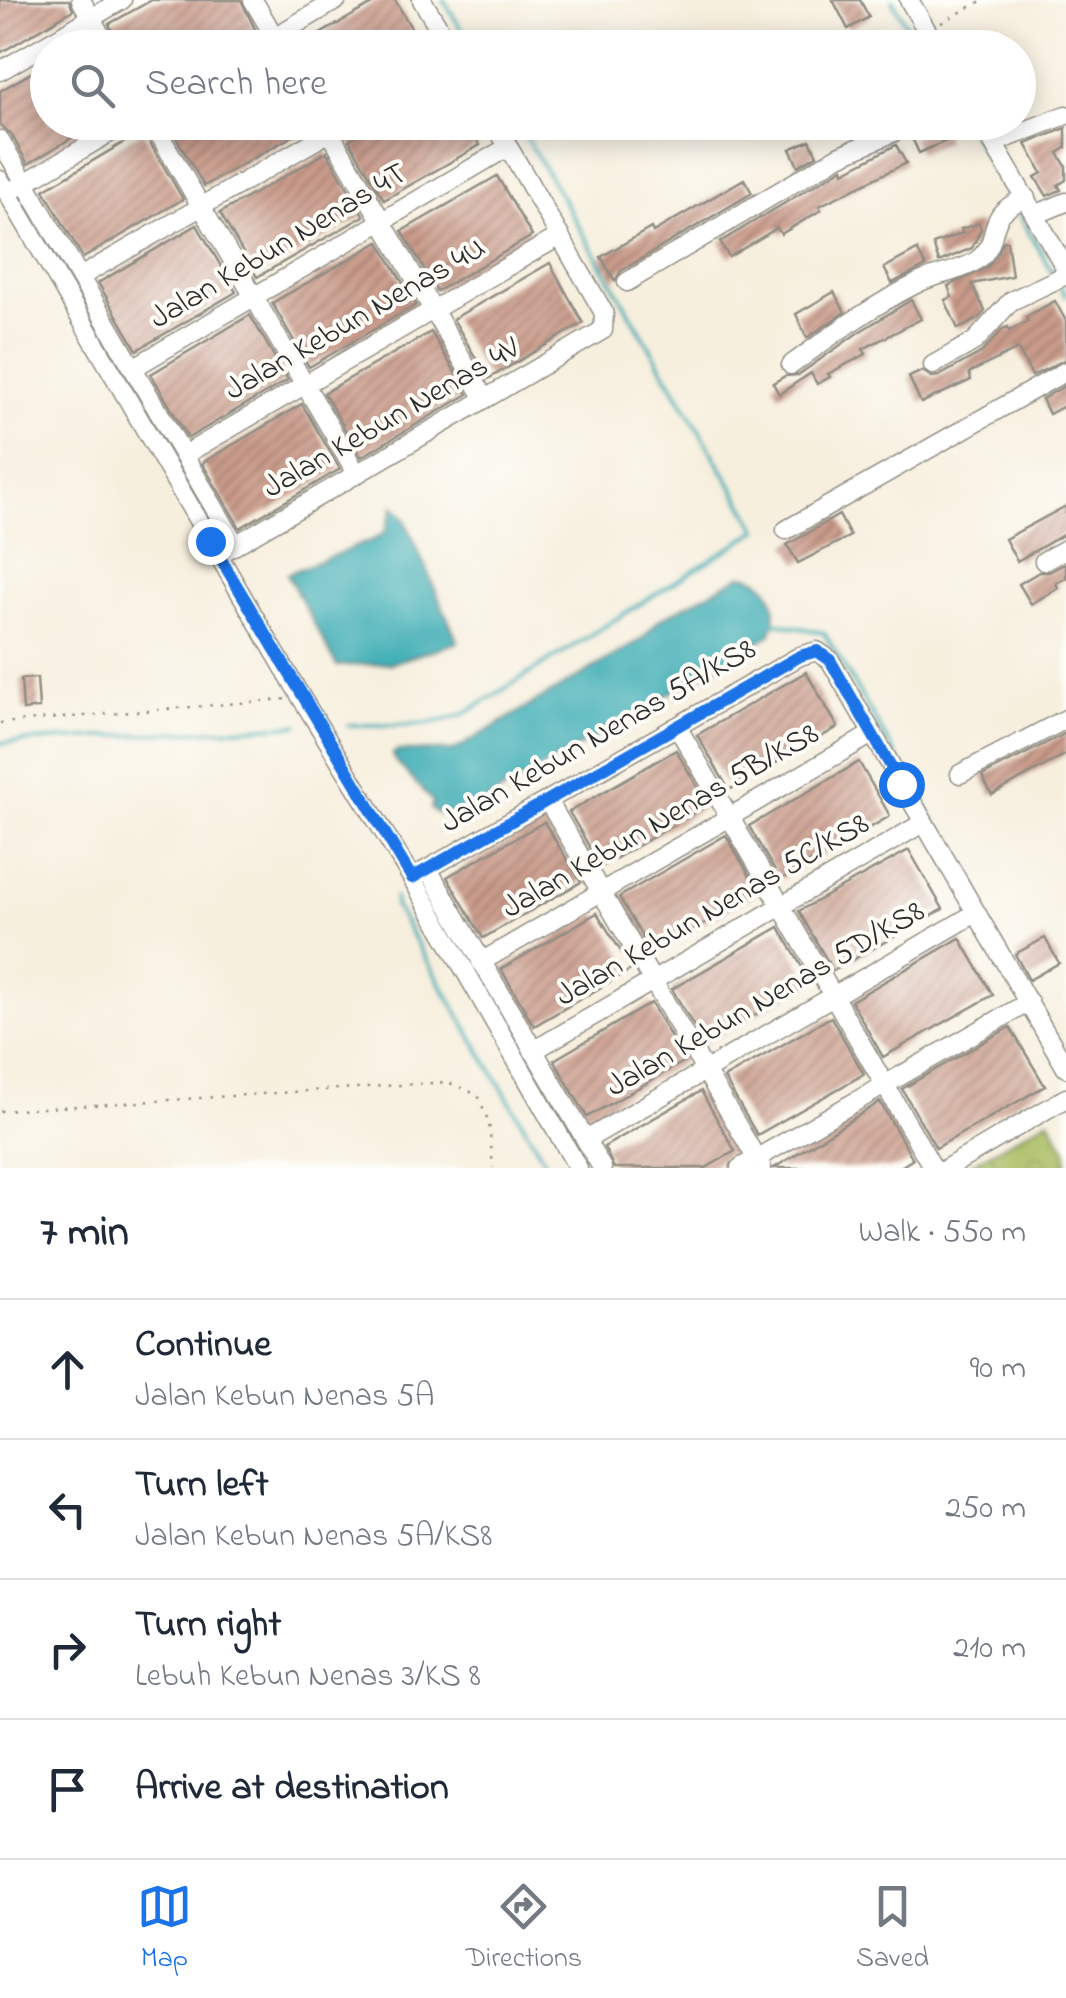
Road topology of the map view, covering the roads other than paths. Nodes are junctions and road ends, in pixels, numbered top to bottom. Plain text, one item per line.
1 (80, 0) edge
2 (122, 0) edge
3 (253, 0) edge
4 (337, 0) edge
5 (422, 0) edge
6 (909, 0) edge
7 (91, 18) junction
8 (70, 30) edge
9 (98, 30) edge
10 (271, 30) edge
11 (295, 30) edge
12 (440, 30) edge
13 (927, 30) edge
14 (30, 54) edge
15 (0, 71) edge
16 (1066, 115) edge
17 (1036, 127) edge
18 (0, 140) edge
19 (98, 140) edge
20 (163, 140) edge
21 (311, 140) edge
22 (341, 140) edge
23 (504, 140) edge
24 (875, 140) edge
25 (992, 140) edge
26 (1002, 140) edge
27 (994, 143) junction
28 (508, 147) junction
29 (25, 183) junction
30 (4, 186) edge
31 (1038, 205) edge
32 (202, 207) junction
33 (382, 221) junction
34 (560, 236) junction
35 (1061, 276) edge
36 (80, 277) junction
37 (627, 282) dead end
38 (254, 296) junction
39 (433, 310) junction
40 (933, 364) dead end
41 (791, 365) dead end
42 (133, 368) junction
43 (1066, 371) edge
44 (305, 384) junction
45 (485, 399) junction
46 (184, 455) junction
47 (357, 474) junction
48 (786, 530) dead end
49 (236, 545) junction
50 (1066, 549) edge
51 (218, 555) junction
52 (1044, 561) dead end
53 (1066, 719) edge
54 (678, 728) junction
55 (872, 734) junction
56 (960, 774) dead end
57 (548, 801) junction
58 (729, 816) junction
59 (923, 823) junction
60 (420, 874) junction
61 (600, 890) junction
62 (782, 905) junction
63 (976, 913) junction
64 (481, 962) junction
65 (653, 980) junction
66 (833, 995) junction
67 (1028, 1002) junction
68 (533, 1051) junction
69 (1066, 1068) edge
70 (704, 1069) junction
71 (884, 1084) junction
72 (1066, 1098) edge
73 (586, 1140) junction
74 (759, 1163) edge
75 (578, 1168) edge
76 (602, 1168) edge
77 (740, 1168) edge
78 (933, 1168) edge
79 (946, 1168) edge

1 - 7 street
2 - 7 street
3 - 10 street
4 - 11 street
5 - 12 street
6 - 13 street
7 - 8 street
7 - 9 street
14 - 15 street
16 - 17 street
18 - 29 street
19 - 29 street
20 - 32 street
21 - 32 street
22 - 33 street
23 - 28 street
24 - 37 street
25 - 27 street
26 - 27 street
27 - 31 street
28 - 33 street, Jalan Kebun Nenas 4T
28 - 34 street
29 - 30 street
29 - 36 street
30 - 51 street
31 - 35 street
31 - 41 street
32 - 36 street
32 - 38 street
33 - 38 street, Jalan Kebun Nenas 4T
33 - 39 street
34 - 39 street, Jalan Kebun Nenas 4U
34 - 45 street, Jalan Kebun Nenas 4V
35 - 40 street
36 - 42 street
38 - 42 street, Jalan Kebun Nenas 4T
38 - 44 street
39 - 44 street, Jalan Kebun Nenas 4U
39 - 45 street
42 - 46 street
43 - 48 street
44 - 46 street, Jalan Kebun Nenas 4U
44 - 47 street
45 - 47 street, Jalan Kebun Nenas 4V
46 - 49 street
47 - 49 street, Jalan Kebun Nenas 4V
49 - 51 street, Jalan Kebun Nenas 4V
50 - 52 street
51 - 60 street
53 - 56 street
54 - 55 street, Jalan Kebun Nenas 5A/KS8
54 - 57 street, Jalan Kebun Nenas 5A/KS8
54 - 58 street
55 - 58 street, Jalan Kebun Nenas 5B/KS8
55 - 59 street
57 - 60 street, Jalan Kebun Nenas 5A/KS8
57 - 61 street
58 - 61 street, Jalan Kebun Nenas 5B/KS8
58 - 62 street
59 - 62 street, Jalan Kebun Nenas 5C/KS8
59 - 63 street
60 - 64 street
60 - 75 street
61 - 64 street, Jalan Kebun Nenas 5B/KS8
61 - 65 street
62 - 65 street, Jalan Kebun Nenas 5C/KS8
62 - 66 street
63 - 66 street, Jalan Kebun Nenas 5D/KS8
63 - 67 street
64 - 68 street
65 - 68 street, Jalan Kebun Nenas 5C/KS8
65 - 70 street
66 - 70 street, Jalan Kebun Nenas 5D/KS8
66 - 71 street
67 - 69 street
67 - 71 street
68 - 73 street
70 - 73 street, Jalan Kebun Nenas 5D/KS8
70 - 74 street
71 - 74 street
71 - 78 street
72 - 79 street
73 - 76 street
74 - 77 street

